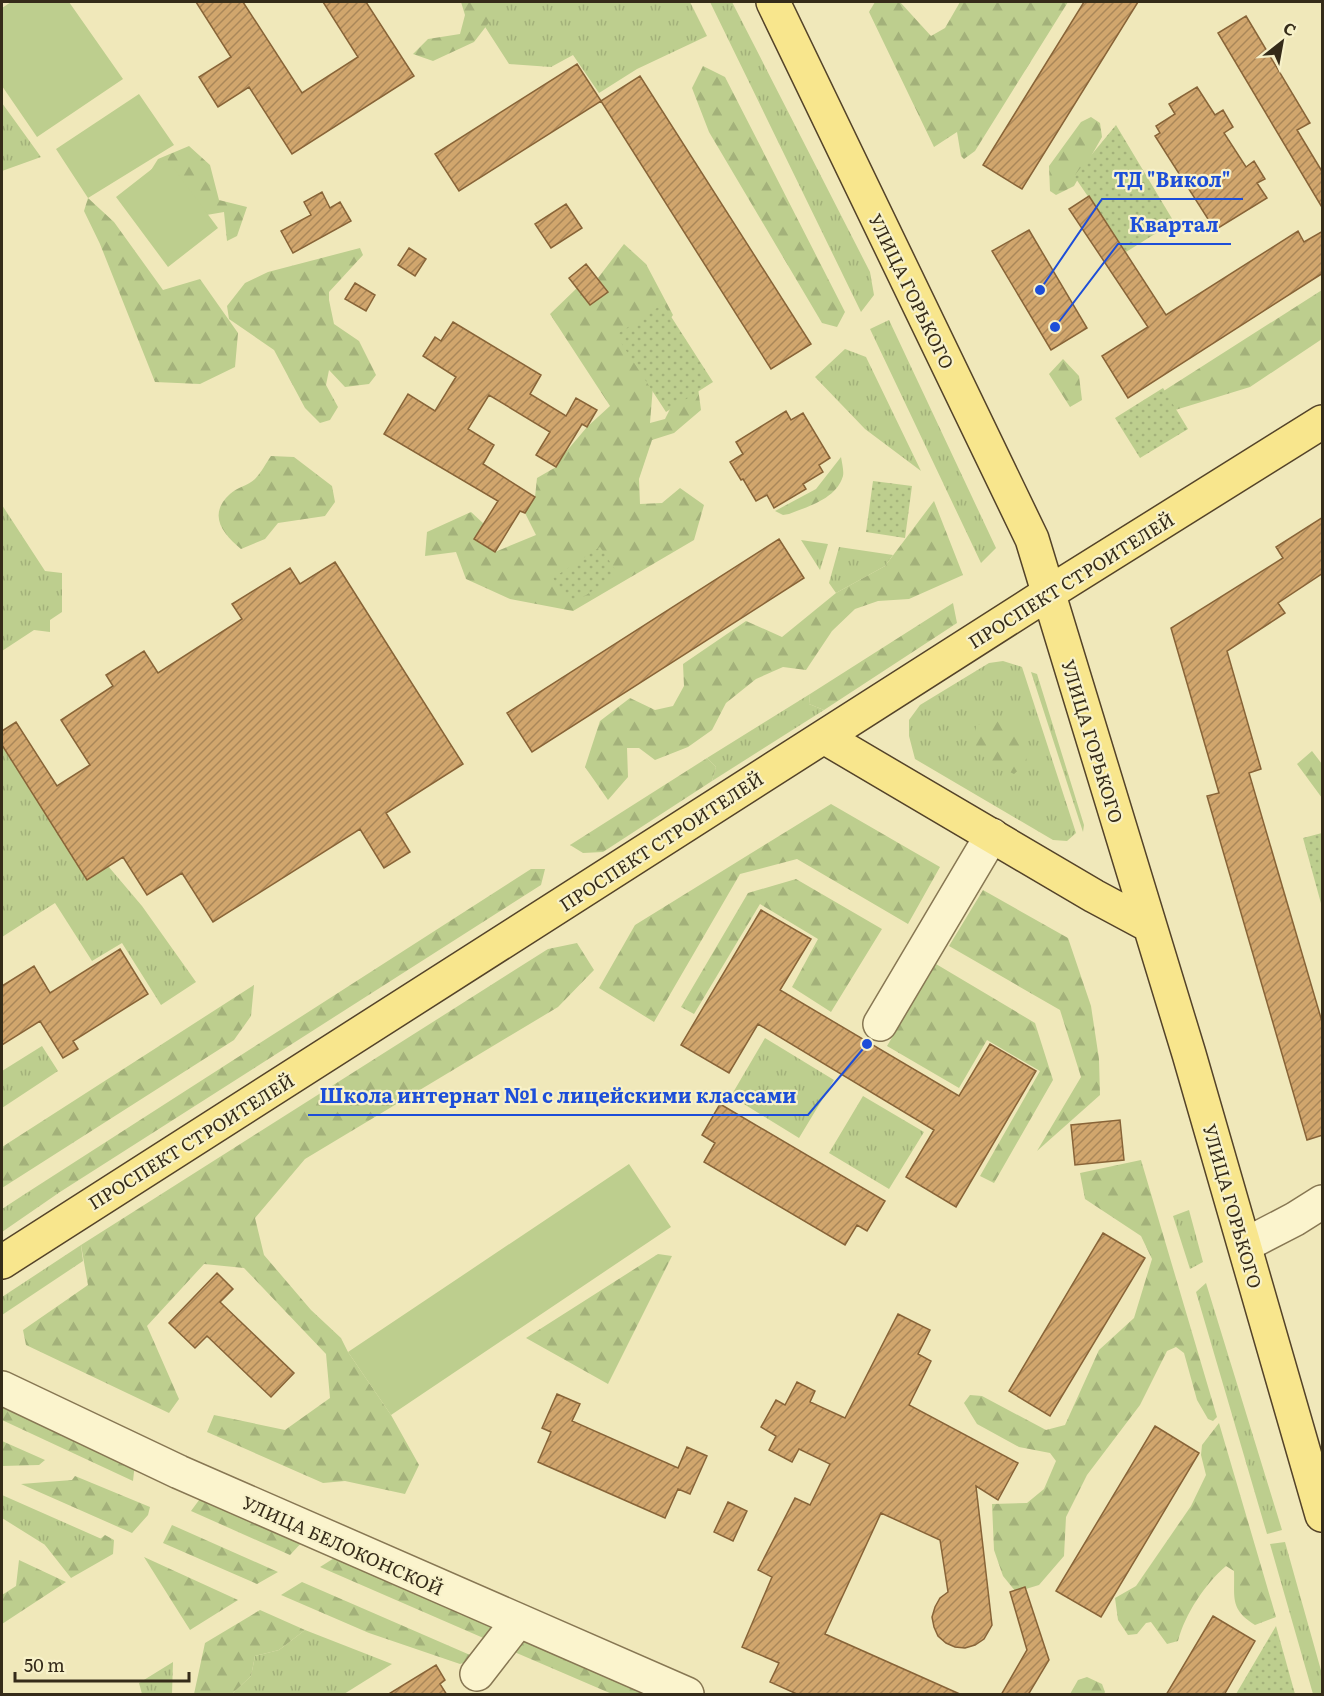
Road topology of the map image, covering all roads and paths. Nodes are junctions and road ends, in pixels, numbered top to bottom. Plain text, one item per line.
1 (773, 2) edge
2 (1323, 422) edge
3 (1047, 594) junction
4 (824, 737) junction
5 (992, 836) junction
6 (1150, 926) junction
7 (880, 1024) dead end
8 (1323, 1202) edge
9 (1245, 1245) junction
10 (2, 1262) edge
11 (2, 1388) edge
12 (1323, 1515) edge
13 (518, 1621) junction
14 (477, 1674) dead end
15 (687, 1695) edge

1 - 3 main road, УЛИЦА ГОРЬКОГО
2 - 3 main road, ПРОСПЕКТ СТРОИТЕЛЕЙ
3 - 4 main road, ПРОСПЕКТ СТРОИТЕЛЕЙ
3 - 6 main road, УЛИЦА ГОРЬКОГО
4 - 5 main road
4 - 10 main road, ПРОСПЕКТ СТРОИТЕЛЕЙ
5 - 6 main road
5 - 7 street
6 - 9 main road, УЛИЦА ГОРЬКОГО
8 - 9 street
9 - 12 main road, УЛИЦА ГОРЬКОГО
11 - 13 street, УЛИЦА БЕЛОКОНСКОЙ
13 - 14 street
13 - 15 street, УЛИЦА БЕЛОКОНСКОЙ

